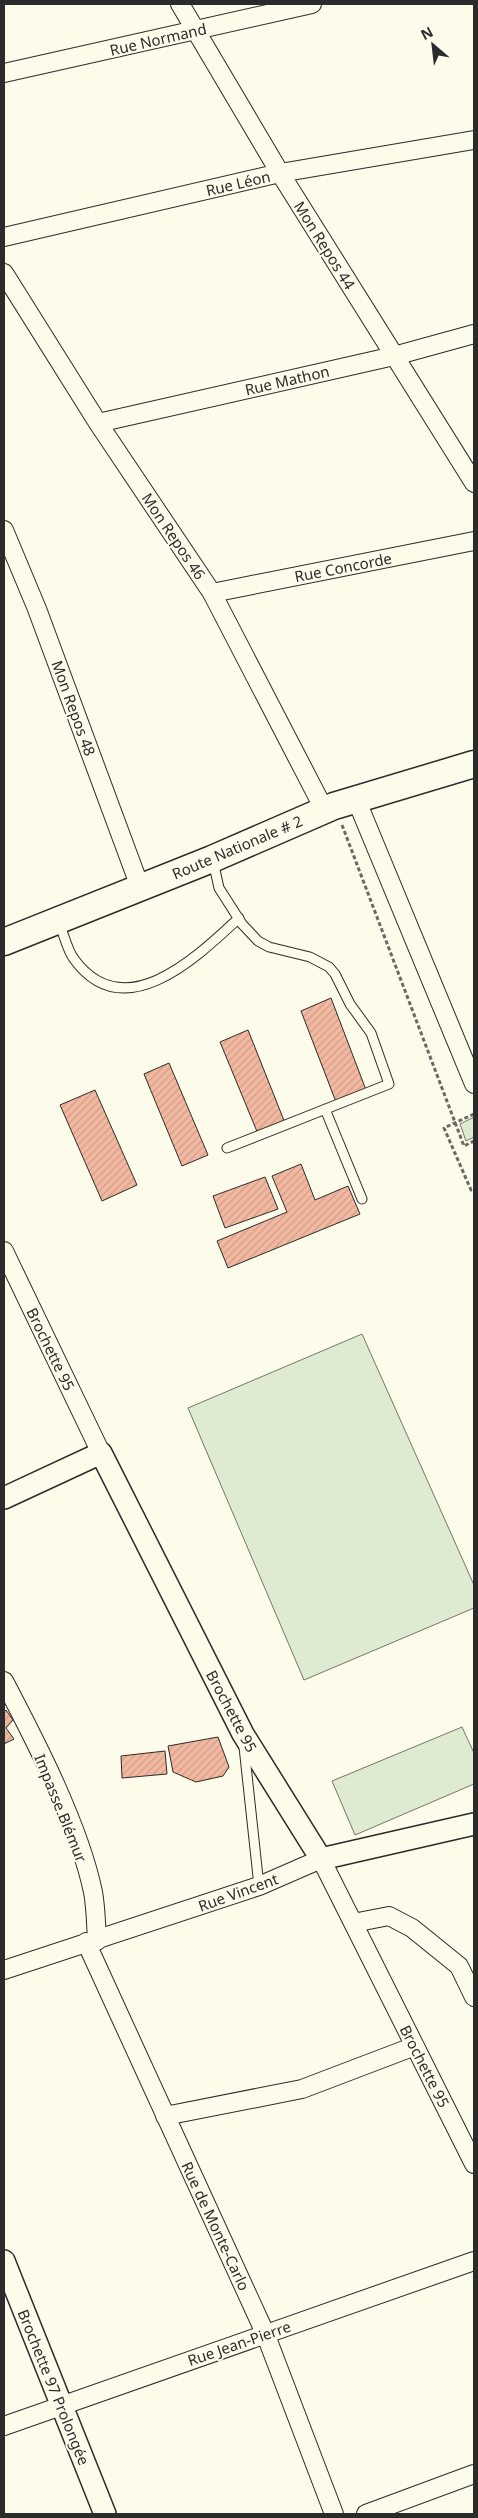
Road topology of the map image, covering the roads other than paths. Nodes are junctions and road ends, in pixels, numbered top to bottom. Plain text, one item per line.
1 (180, 4) edge
2 (312, 4) edge
3 (196, 30) junction
4 (4, 73) edge
5 (474, 140) edge
6 (280, 173) junction
7 (4, 237) edge
8 (4, 273) edge
9 (474, 334) edge
10 (394, 356) junction
11 (98, 423) junction
12 (474, 484) edge
13 (4, 530) edge
14 (474, 542) edge
15 (212, 593) junction
16 (474, 764) edge
17 (338, 805) junction
18 (212, 859) junction
19 (140, 887) junction
20 (238, 918) junction
21 (58, 921) junction
22 (4, 942) edge
23 (474, 1084) edge
24 (324, 1109) junction
25 (226, 1148) dead end
26 (362, 1199) dead end
27 (4, 1250) edge
28 (101, 1453) junction
29 (4, 1498) edge
30 (4, 1681) edge
31 (243, 1734) junction
32 (474, 1824) edge
33 (321, 1859) junction
34 (259, 1886) junction
35 (353, 1923) junction
36 (91, 1942) junction
37 (4, 1970) edge
38 (474, 1997) edge
39 (415, 2046) junction
40 (166, 2116) junction
41 (472, 2154) edge
42 (4, 2261) edge
43 (474, 2261) edge
44 (266, 2334) junction
45 (62, 2406) junction
46 (4, 2426) edge
47 (474, 2474) edge
48 (105, 2514) edge
49 (334, 2514) edge
50 (366, 2514) edge

1 - 3 street, Mon Repos 44
2 - 3 street, Rue Normand
3 - 4 street, Rue Normand
3 - 6 street, Mon Repos 44
5 - 6 street, Rue Léon
6 - 7 street, Rue Léon
6 - 10 street, Mon Repos 44
8 - 11 street, Mon Repos 46
9 - 10 street, Rue Mathon
10 - 11 street, Rue Mathon
10 - 12 street, Mon Repos 44
11 - 15 street, Mon Repos 46
13 - 19 street, Mon Repos 48
14 - 15 street, Rue Concorde
15 - 17 street, Mon Repos 46
16 - 17 main road, Route Nationale # 2
17 - 18 main road, Route Nationale # 2
17 - 23 street, Mon Repos 46
18 - 19 main road, Route Nationale # 2
18 - 20 lane
19 - 21 main road, Route Nationale # 2
20 - 21 lane
20 - 24 lane
21 - 22 main road, Route Nationale # 2
24 - 25 lane
24 - 26 lane
27 - 28 street, Brochette 95
28 - 29 street
28 - 31 street, Brochette 95
30 - 36 street, Impasse Blémur
31 - 33 street, Brochette 95
31 - 34 lane
32 - 33 street, Rue Vincent
33 - 34 street, Rue Vincent
33 - 35 street, Brochette 95
34 - 36 street, Rue Vincent
35 - 38 street
35 - 39 street, Brochette 95
36 - 37 street, Rue Vincent
36 - 40 street, Rue de Monte-Carlo
39 - 40 street
39 - 41 street, Brochette 95
40 - 44 street, Rue de Monte-Carlo
42 - 45 street, Brochette 97 Prolongée
43 - 44 street, Rue Jean-Pierre
44 - 45 street, Rue Jean-Pierre
44 - 49 street, Rue de Monte-Carlo
45 - 46 street, Rue Jean-Pierre
45 - 48 street, Brochette 97 Prolongée
47 - 50 street

